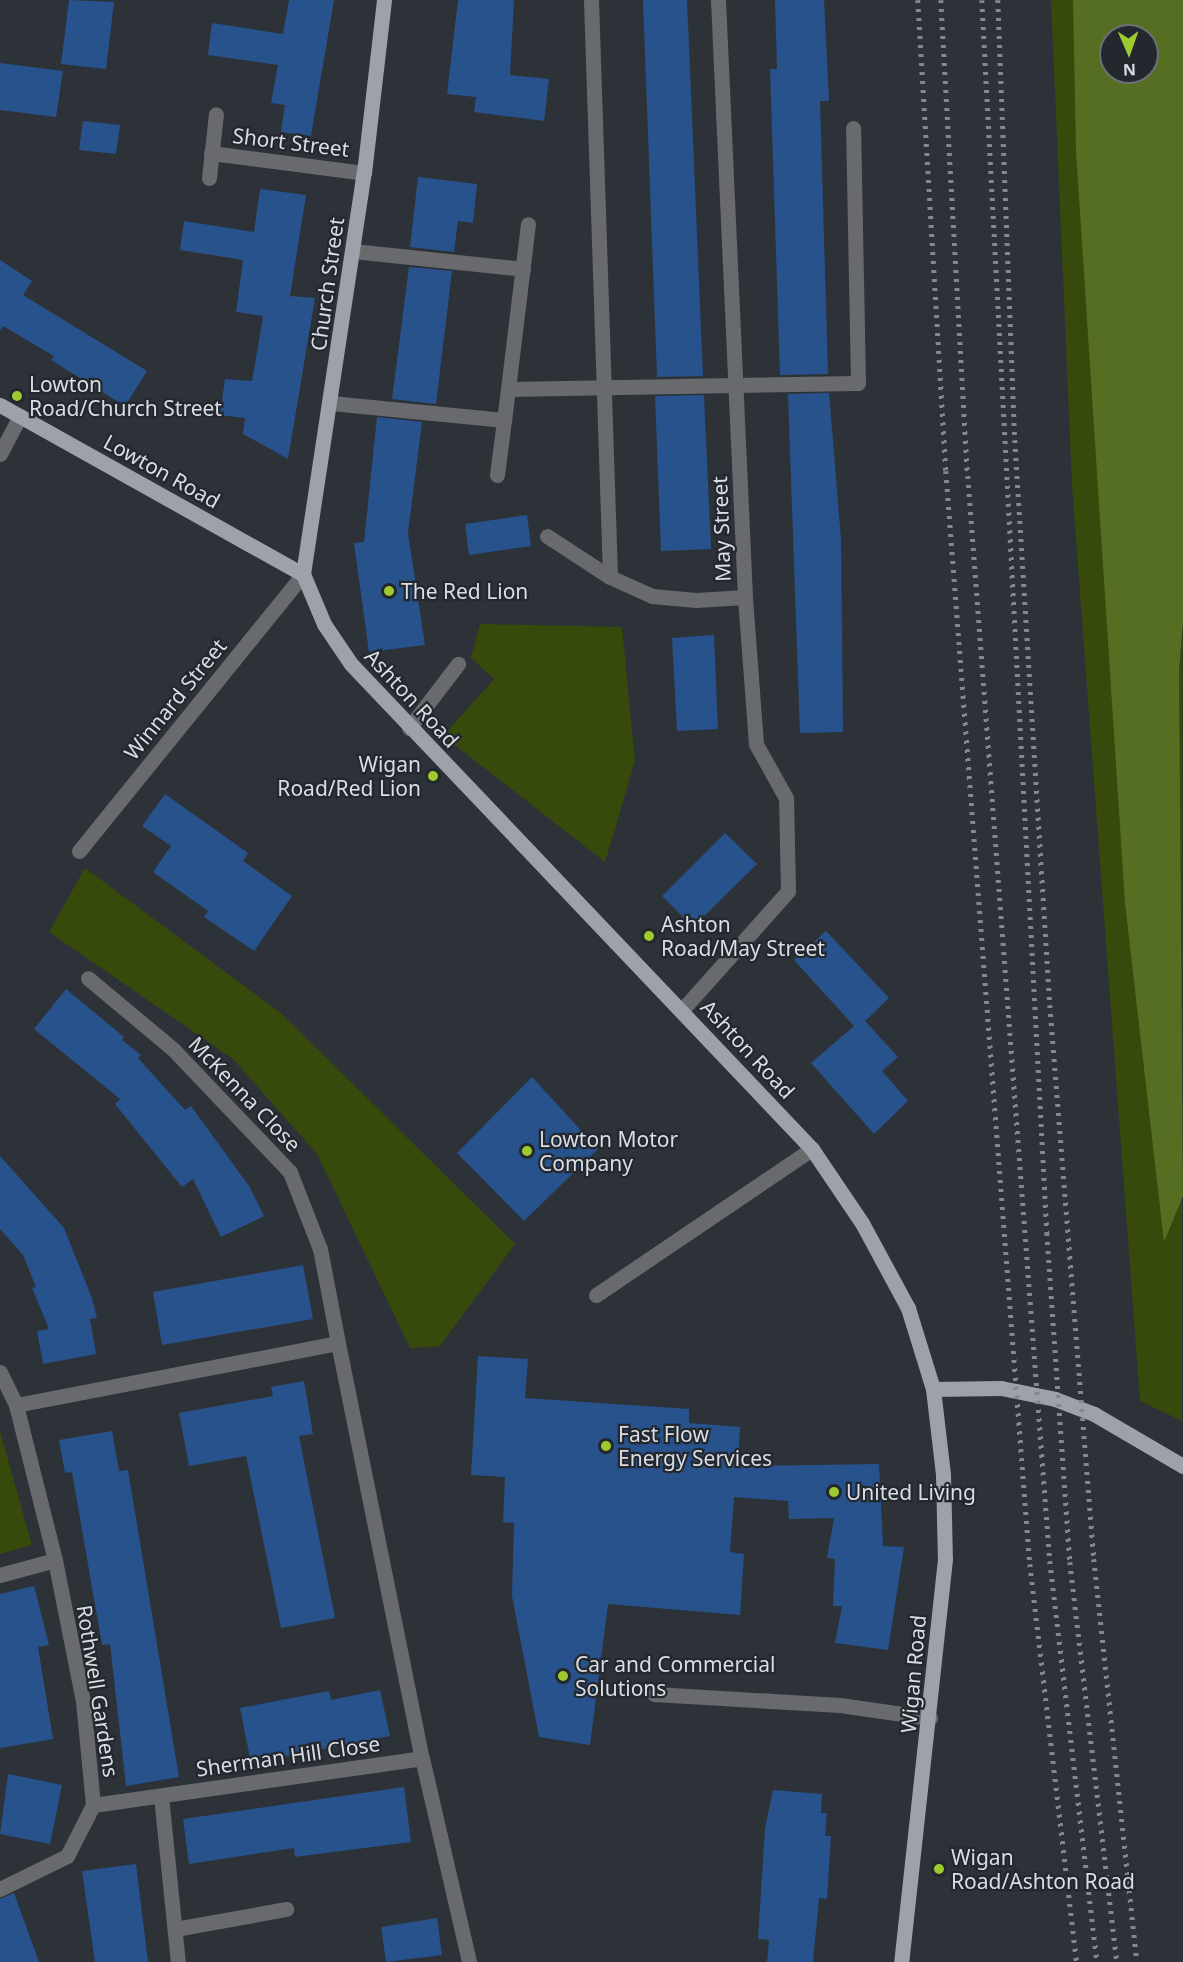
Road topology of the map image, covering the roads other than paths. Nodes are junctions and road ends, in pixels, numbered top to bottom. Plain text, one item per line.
1 (384, 0) edge
2 (591, 0) edge
3 (718, 0) edge
4 (216, 114) dead end
5 (853, 128) dead end
6 (211, 153) junction
7 (364, 172) junction
8 (209, 178) dead end
9 (528, 224) dead end
10 (353, 251) junction
11 (523, 269) junction
12 (736, 386) junction
13 (508, 389) junction
14 (604, 391) junction
15 (330, 403) junction
16 (0, 405) edge
17 (20, 416) junction
18 (504, 420) junction
19 (0, 454) edge
20 (497, 475) dead end
21 (548, 536) dead end
22 (303, 574) junction
23 (610, 577) junction
24 (745, 597) junction
25 (458, 664) dead end
26 (409, 728) junction
27 (79, 850) dead end
28 (88, 978) dead end
29 (683, 1009) junction
30 (812, 1149) junction
31 (596, 1295) dead end
32 (338, 1343) junction
33 (0, 1372) edge
34 (933, 1389) junction
35 (16, 1405) junction
36 (1183, 1466) edge
37 (55, 1560) junction
38 (0, 1575) edge
39 (654, 1694) dead end
40 (930, 1718) junction
41 (422, 1758) junction
42 (161, 1796) junction
43 (93, 1805) junction
44 (0, 1889) edge
45 (286, 1909) dead end
46 (175, 1929) junction
47 (178, 1962) edge
48 (469, 1962) edge
49 (901, 1962) edge

1 - 7 main road, Church Street
2 - 14 street
3 - 12 street, May Street
4 - 6 street, Short Street
5 - 12 street
6 - 7 street, Short Street
6 - 8 street, Short Street
7 - 10 main road, Church Street
9 - 11 street
10 - 11 street
10 - 15 main road, Church Street
11 - 13 street
12 - 14 street
12 - 24 street, May Street
13 - 14 street
13 - 18 street
14 - 23 street
15 - 18 street
15 - 22 main road, Church Street
16 - 17 main road, Lowton Road
17 - 19 street
17 - 22 main road, Lowton Road
18 - 20 street
21 - 23 street
22 - 26 main road, Ashton Road
22 - 27 street, Winnard Street
23 - 24 street
24 - 29 street, May Street
25 - 26 street
26 - 29 main road, Ashton Road
28 - 32 street, McKenna Close
29 - 30 main road, Ashton Road
30 - 31 street
30 - 34 main road, Ashton Road
32 - 35 street
32 - 41 street, McKenna Close
33 - 35 street, Rothwell Gardens
34 - 36 main road
34 - 40 main road, Wigan Road
35 - 37 street, Rothwell Gardens
37 - 38 street
37 - 43 street, Rothwell Gardens
39 - 40 street
40 - 49 main road, Wigan Road
41 - 42 street, Sherman Hill Close
41 - 48 street
42 - 43 street, Sherman Hill Close
42 - 46 street
43 - 44 street, Rothwell Gardens
45 - 46 street
46 - 47 street

